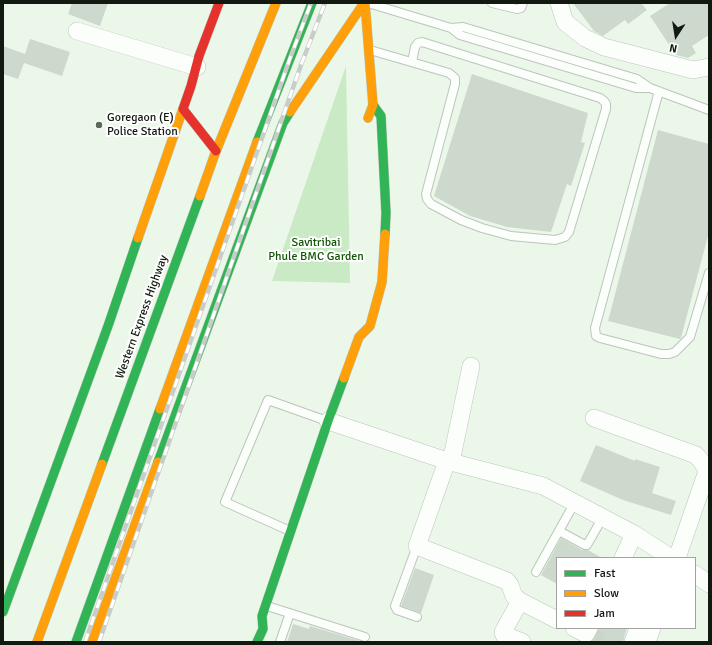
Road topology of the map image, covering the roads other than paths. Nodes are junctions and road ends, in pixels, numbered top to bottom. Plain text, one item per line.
1 (219, 3) edge
2 (276, 3) edge
3 (312, 3) edge
4 (366, 3) edge
5 (492, 3) edge
6 (523, 3) edge
7 (559, 3) edge
8 (77, 31) dead end
9 (369, 50) junction
10 (412, 62) junction
11 (196, 67) junction
12 (709, 67) edge
13 (660, 91) junction
14 (373, 105) junction
15 (183, 110) junction
16 (709, 110) edge
17 (368, 124) dead end
18 (216, 151) junction
19 (709, 273) edge
20 (471, 366) dead end
21 (594, 418) dead end
22 (328, 421) junction
23 (449, 462) junction
24 (706, 493) edge
25 (575, 502) junction
26 (602, 517) junction
27 (291, 531) junction
28 (559, 531) junction
29 (634, 534) junction
30 (417, 546) junction
31 (623, 557) edge
32 (669, 557) edge
33 (677, 557) edge
34 (536, 572) dead end
35 (696, 575) edge
36 (709, 584) edge
37 (520, 601) junction
38 (266, 606) junction
39 (3, 612) edge
40 (290, 613) junction
41 (262, 616) junction
42 (417, 616) dead end
43 (556, 619) edge
44 (251, 627) dead end
45 (651, 629) edge
46 (366, 637) dead end
47 (640, 638) edge
48 (37, 642) edge
49 (76, 642) edge
50 (92, 642) edge
51 (257, 642) edge
52 (280, 642) edge
53 (522, 642) edge

1 - 11 main road
2 - 18 main road, Western Express Highway
3 - 49 main road
4 - 9 main road
4 - 13 lane
4 - 50 main road
5 - 6 lane
7 - 12 street
8 - 11 street
9 - 10 lane
9 - 14 main road
10 - 10 lane
11 - 15 main road
13 - 16 lane
13 - 19 lane
14 - 17 main road
14 - 22 main road
15 - 18 main road
15 - 39 main road
18 - 48 main road, Western Express Highway
20 - 23 street
21 - 24 street
22 - 23 street
22 - 27 main road
22 - 27 lane
23 - 25 street
23 - 30 street
24 - 33 street
25 - 26 street
25 - 28 lane
26 - 28 lane
26 - 29 street
27 - 38 main road
28 - 34 lane
29 - 31 street
29 - 32 street
30 - 37 street
30 - 42 lane
35 - 36 street
37 - 43 street
37 - 53 street
38 - 40 lane
38 - 41 main road
40 - 46 lane
40 - 52 lane
41 - 44 main road
41 - 51 main road
45 - 47 street

